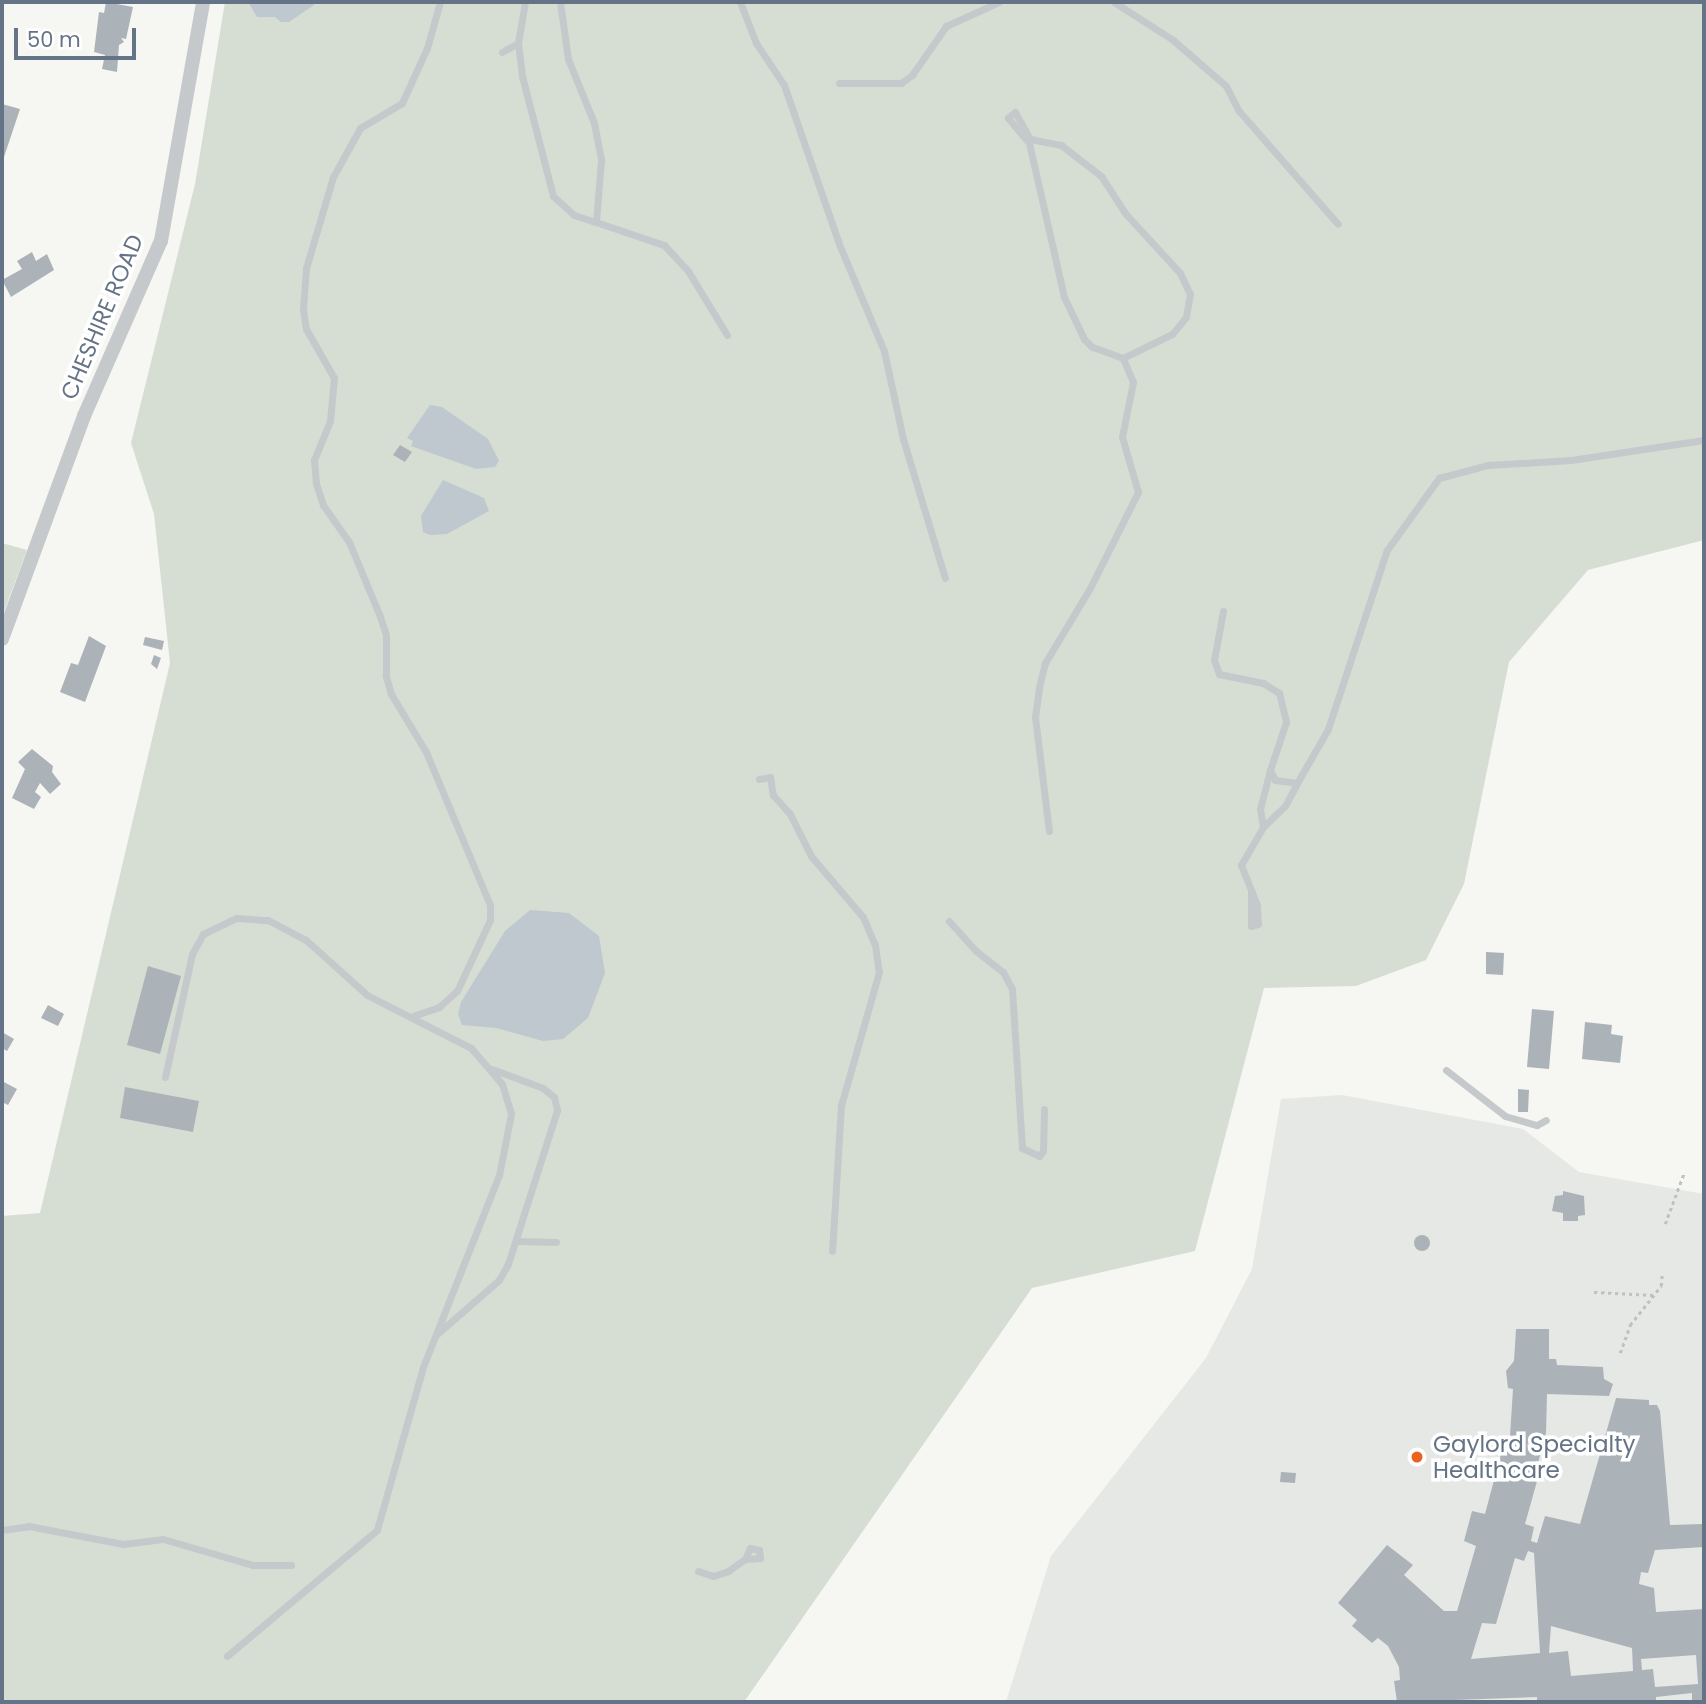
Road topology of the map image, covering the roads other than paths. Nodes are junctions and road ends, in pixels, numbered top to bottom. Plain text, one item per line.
1 (204, 2) edge
2 (440, 2) edge
3 (525, 2) edge
4 (560, 2) edge
5 (740, 2) edge
6 (999, 2) edge
7 (1114, 2) edge
8 (518, 43) junction
9 (502, 51) dead end
10 (407, 72) dead end
11 (412, 82) junction
12 (839, 83) dead end
13 (596, 222) junction
14 (1338, 223) dead end
15 (727, 335) dead end
16 (1123, 358) junction
17 (1704, 440) edge
18 (945, 578) dead end
19 (1223, 611) dead end
20 (2, 639) edge
21 (1270, 769) junction
22 (759, 779) dead end
23 (1297, 783) junction
24 (1263, 827) junction
25 (1049, 831) dead end
26 (1251, 892) dead end
27 (949, 920) dead end
28 (413, 1016) junction
29 (488, 1067) junction
30 (1446, 1070) dead end
31 (165, 1077) dead end
32 (1044, 1109) dead end
33 (1546, 1120) dead end
34 (516, 1241) junction
35 (556, 1242) dead end
36 (832, 1251) dead end
37 (435, 1335) junction
38 (2, 1530) edge
39 (745, 1559) dead end
40 (291, 1565) dead end
41 (698, 1571) dead end
42 (227, 1656) dead end

1 - 20 street, CHESHIRE ROAD
2 - 11 lane
3 - 8 lane
4 - 13 lane
5 - 18 lane
6 - 12 lane
7 - 14 lane
8 - 9 lane
8 - 13 lane
10 - 11 lane
11 - 28 lane
13 - 15 lane
16 - 16 lane
16 - 25 lane
17 - 23 lane
19 - 21 lane
21 - 23 lane
21 - 24 lane
22 - 36 lane
23 - 24 lane
24 - 26 lane
27 - 32 lane
28 - 29 lane
28 - 31 lane
29 - 34 lane
29 - 37 lane
30 - 33 lane
34 - 35 lane
34 - 37 lane
37 - 42 lane
38 - 40 lane
39 - 41 lane

